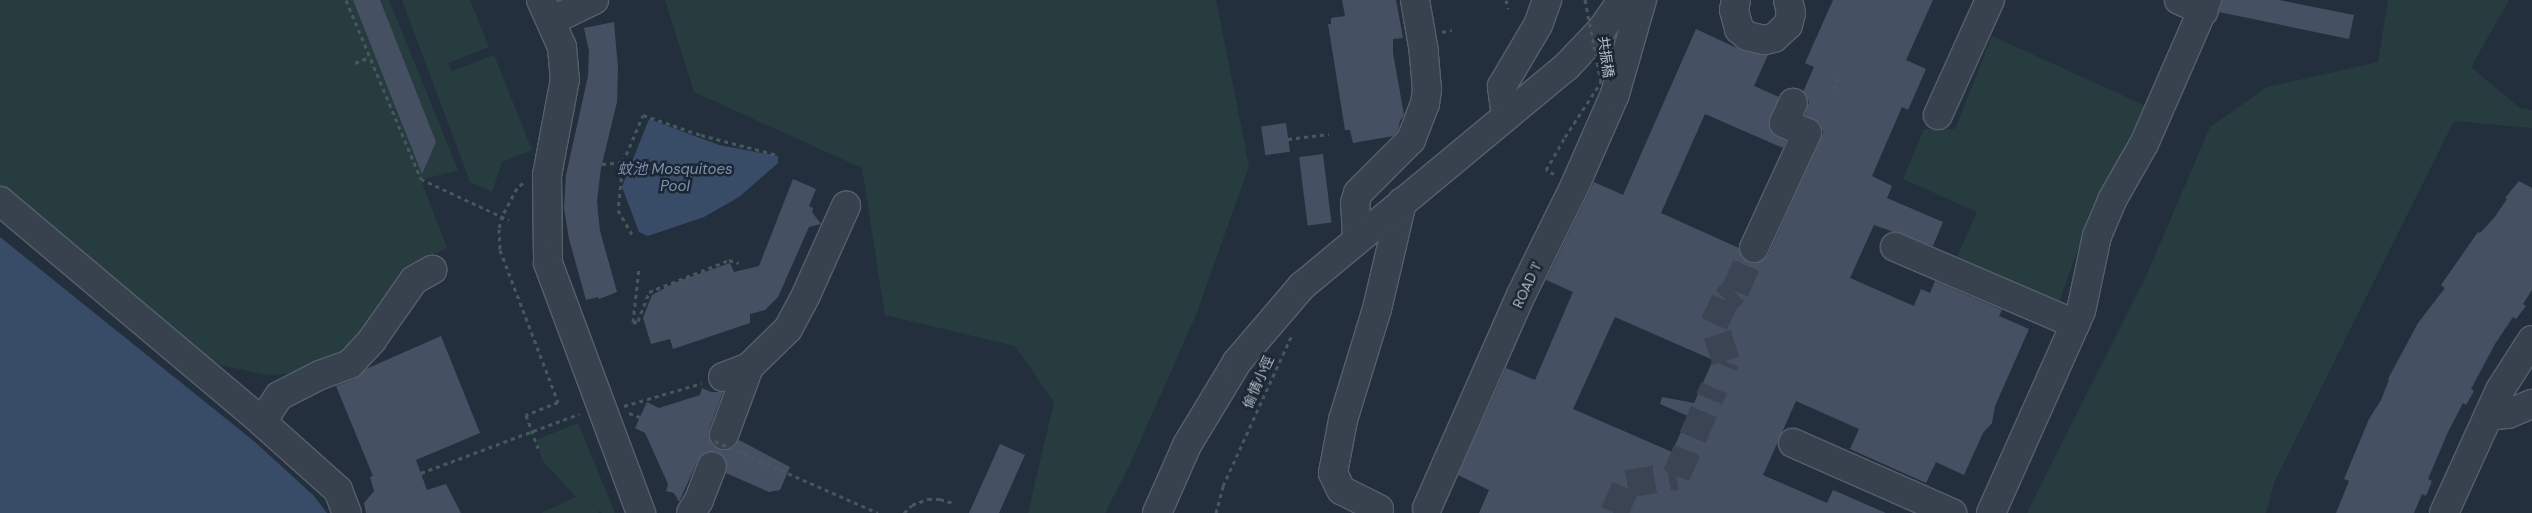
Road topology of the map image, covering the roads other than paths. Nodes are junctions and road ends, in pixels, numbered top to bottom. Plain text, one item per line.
1 (594, 0) edge
2 (1415, 0) edge
3 (1547, 0) edge
4 (1622, 0) edge
5 (1642, 0) edge
6 (1736, 0) edge
7 (1788, 0) edge
8 (1990, 0) edge
9 (2179, 0) edge
10 (2205, 5) edge
11 (546, 10) edge
12 (1602, 29) junction
13 (1624, 61) junction
14 (1793, 103) dead end
15 (1938, 115) dead end
16 (1506, 116) junction
17 (0, 201) edge
18 (1402, 202) junction
19 (846, 206) dead end
20 (1358, 238) junction
21 (1895, 247) dead end
22 (1754, 248) tunnel mouth
23 (432, 270) dead end
24 (2076, 324) junction
25 (2532, 340) edge
26 (750, 367) junction
27 (723, 377) road end
28 (2532, 404) edge
29 (2488, 416) junction
30 (262, 422) junction
31 (1793, 443) dead end
32 (1427, 508) dead end
33 (1379, 509) dead end
34 (347, 513) edge
35 (641, 513) edge
36 (691, 513) edge
37 (1158, 513) edge
38 (1952, 513) edge
39 (1991, 513) edge
40 (2444, 513) edge

1 - 11 street
2 - 20 street
3 - 16 street
4 - 12 street
5 - 13 street, ROAD 'I'
6 - 7 street
8 - 15 street
9 - 10 street
10 - 24 street
11 - 35 street
12 - 13 street
12 - 16 street
13 - 32 street, ROAD 'I'
14 - 22 street
16 - 18 street
17 - 30 street
18 - 20 street
18 - 33 street
19 - 26 street
20 - 37 street
21 - 24 street
23 - 30 street
24 - 39 street
25 - 29 street
26 - 27 street
26 - 36 street
28 - 29 street
29 - 40 street
30 - 34 street
31 - 38 street

